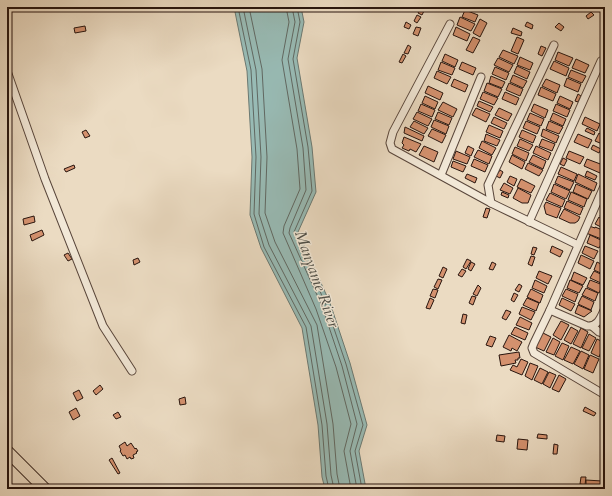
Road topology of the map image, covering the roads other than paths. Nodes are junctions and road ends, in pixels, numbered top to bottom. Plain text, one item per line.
1 (450, 24) dead end
2 (554, 45) dead end
3 (601, 61) dead end
4 (7, 71) edge
5 (481, 77) dead end
6 (440, 175) junction
7 (605, 184) edge
8 (491, 203) junction
9 (529, 222) junction
10 (578, 245) junction
11 (605, 308) edge
12 (550, 310) junction
13 (592, 326) junction
14 (605, 334) edge
15 (132, 371) dead end
16 (605, 395) edge
17 (7, 451) edge
18 (45, 489) edge

1 - 6 street
2 - 8 street
3 - 9 street
4 - 15 street
5 - 6 street
6 - 8 street
7 - 10 street
8 - 9 street
9 - 10 street
10 - 12 street
11 - 13 street
12 - 13 street
12 - 16 street
13 - 14 street
17 - 18 main road

